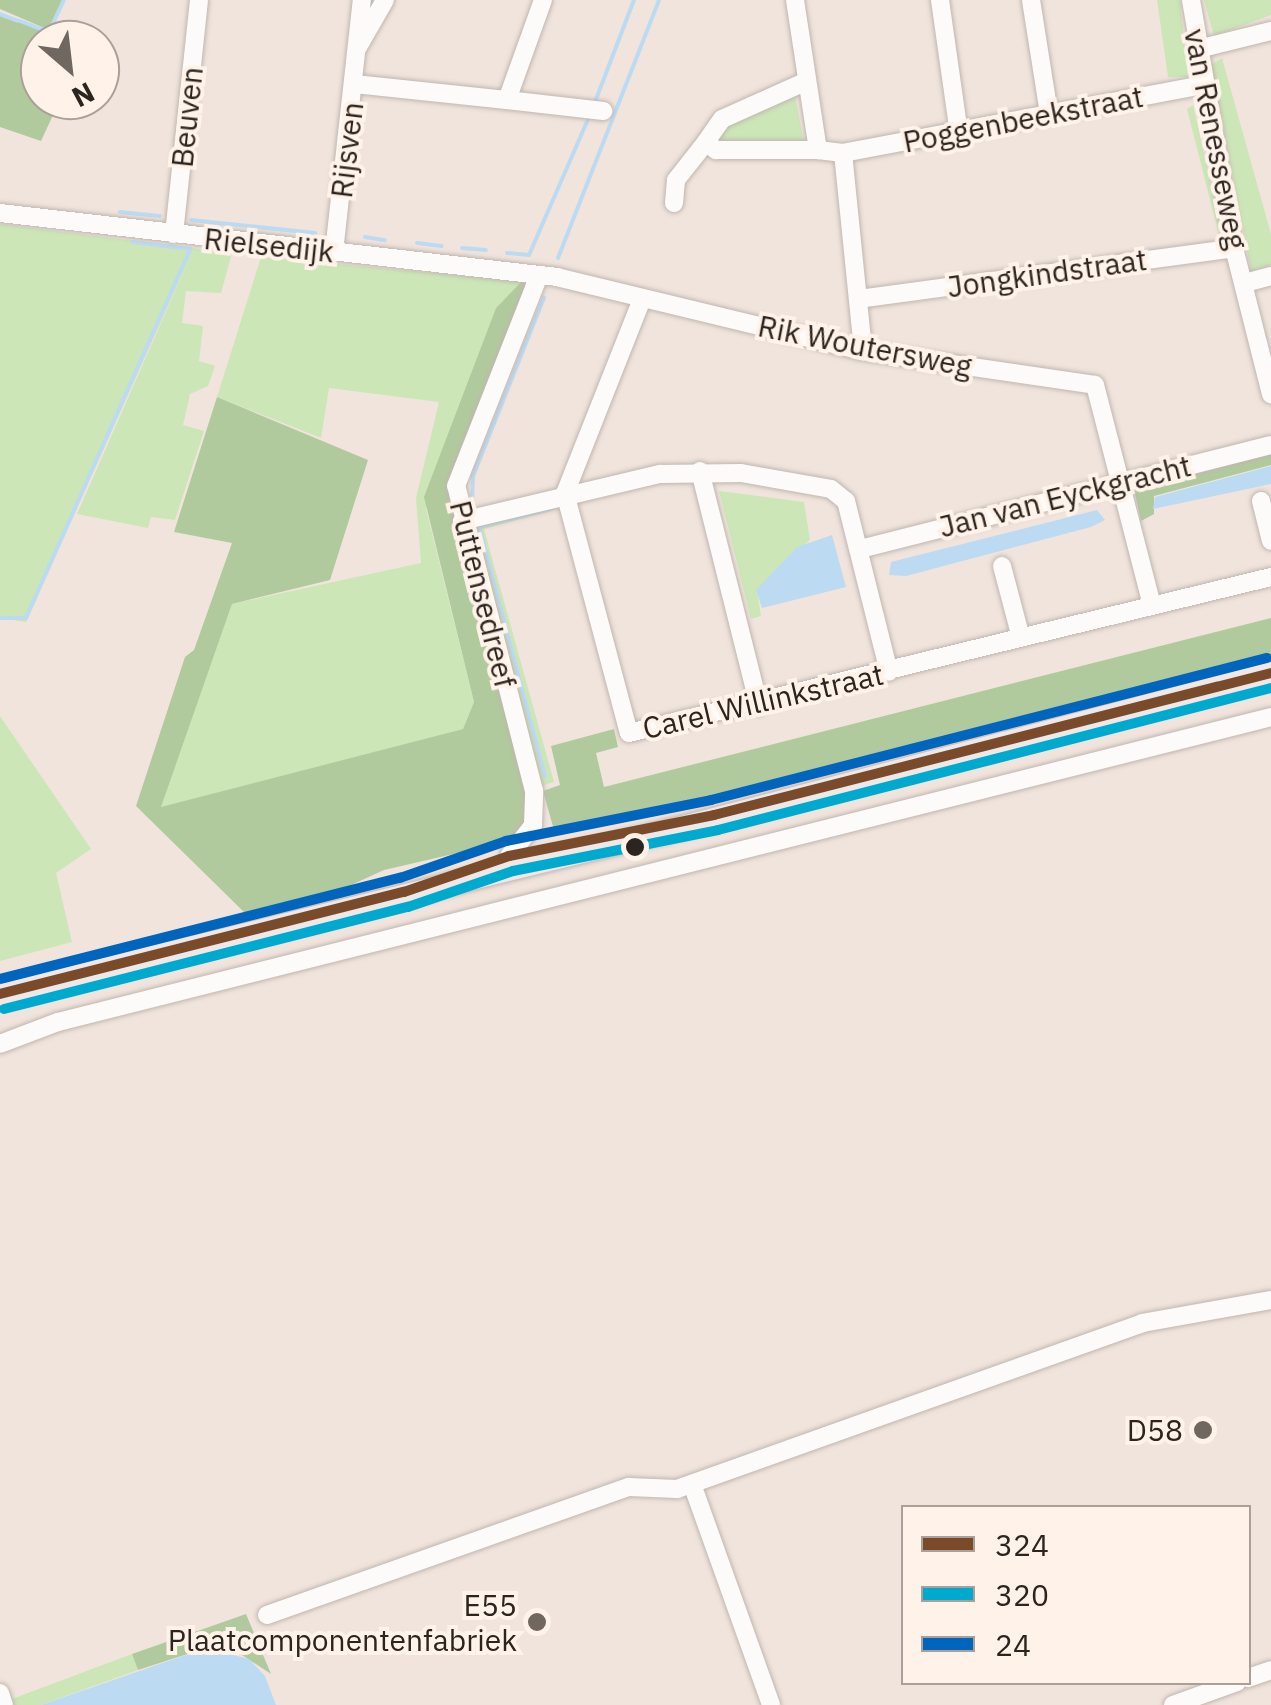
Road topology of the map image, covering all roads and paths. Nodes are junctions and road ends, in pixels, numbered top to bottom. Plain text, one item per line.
1 (199, 0) edge
2 (362, 0) edge
3 (385, 0) edge
4 (543, 0) edge
5 (796, 0) edge
6 (940, 0) edge
7 (1031, 0) edge
8 (1191, 0) edge
9 (1271, 31) edge
10 (357, 49) junction
11 (1198, 49) junction
12 (807, 81) junction
13 (354, 84) junction
14 (1203, 85) junction
15 (507, 100) junction
16 (603, 110) dead end
17 (1050, 114) junction
18 (959, 132) junction
19 (706, 142) junction
20 (818, 150) junction
21 (843, 154) junction
22 (674, 203) dead end
23 (0, 213) edge
24 (174, 234) junction
25 (1234, 248) junction
26 (334, 252) junction
27 (539, 276) junction
28 (1271, 276) edge
29 (1245, 282) junction
30 (642, 298) junction
31 (860, 299) junction
32 (864, 351) junction
33 (1271, 394) edge
34 (1271, 445) edge
35 (700, 471) junction
36 (1120, 481) junction
37 (565, 494) junction
38 (1261, 501) dead end
39 (462, 521) junction
40 (1271, 541) edge
41 (860, 548) junction
42 (1002, 566) dead end
43 (1271, 577) edge
44 (1152, 605) junction
45 (1021, 638) junction
46 (890, 672) junction
47 (1271, 673) edge
48 (758, 706) junction
49 (1271, 717) edge
50 (714, 815) junction
51 (509, 856) junction
52 (404, 892) junction
53 (0, 994) edge
54 (0, 1044) edge
55 (1271, 1300) edge
56 (692, 1484) junction
57 (267, 1615) dead end
58 (1229, 1685) edge
59 (0, 1693) edge
60 (4, 1705) edge
61 (771, 1705) edge
62 (1173, 1705) edge

1 - 24 street, Beuven
2 - 10 street, Rijsven
3 - 10 street, Rijsven
4 - 15 street
5 - 12 street
6 - 18 street
7 - 17 street
8 - 11 street, van Renesseweg
9 - 11 street
10 - 13 street, Rijsven
11 - 14 street, van Renesseweg
12 - 19 street
12 - 20 street
13 - 15 street
13 - 26 street, Rijsven
14 - 17 street, Poggenbeekstraat
14 - 25 street, van Renesseweg
15 - 16 street
17 - 18 street, Poggenbeekstraat
18 - 21 street, Poggenbeekstraat
19 - 20 street, Poggenbeekstraat
19 - 22 street
20 - 21 street, Poggenbeekstraat
21 - 31 street
23 - 24 street, Rielsedijk
24 - 26 street, Rielsedijk
25 - 29 street, van Renesseweg
25 - 31 street, Jongkindstraat
26 - 27 street, Rielsedijk
27 - 30 street, Rik Woutersweg
27 - 39 street, Puttensedreef
28 - 29 street
29 - 33 street, van Renesseweg
30 - 32 street, Rik Woutersweg
30 - 37 street
31 - 32 street
32 - 36 street, Rik Woutersweg
34 - 36 street, Jan van Eyckgracht
35 - 37 street
35 - 41 street
35 - 48 street
36 - 41 street, Jan van Eyckgracht
36 - 44 street
37 - 39 street
37 - 48 street, Carel Willinkstraat
38 - 40 street
39 - 51 street, Puttensedreef
41 - 46 street
42 - 45 street
43 - 44 street, Carel Willinkstraat
44 - 45 street, Carel Willinkstraat
45 - 46 street, Carel Willinkstraat
46 - 48 street, Carel Willinkstraat
47 - 50 main road
49 - 54 street
50 - 51 main road
50 - 52 main road
51 - 52 main road
52 - 53 main road
55 - 56 street
56 - 57 street
56 - 61 street
58 - 62 street
59 - 60 street

